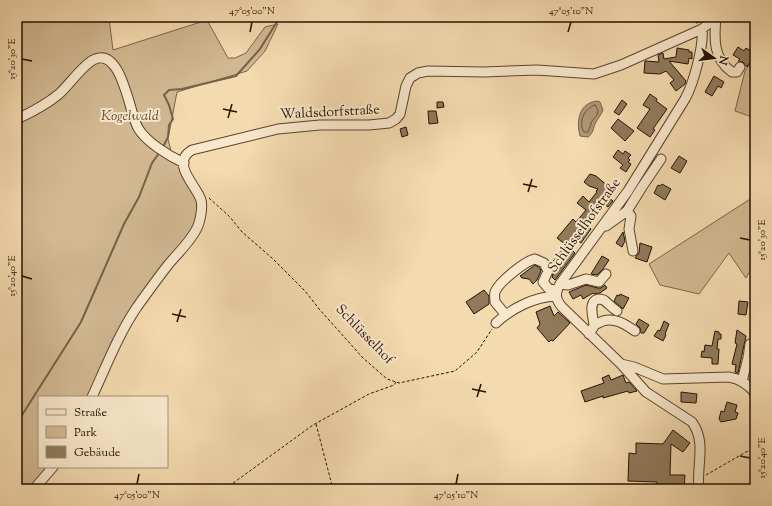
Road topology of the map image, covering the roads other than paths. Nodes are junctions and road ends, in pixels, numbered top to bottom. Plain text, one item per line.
1 (711, 17) edge
2 (716, 17) edge
3 (702, 29) junction
4 (740, 67) dead end
5 (17, 118) edge
6 (661, 159) dead end
7 (184, 163) junction
8 (627, 211) junction
9 (601, 228) junction
10 (633, 251) dead end
11 (606, 274) dead end
12 (557, 290) junction
13 (617, 311) dead end
14 (505, 314) junction
15 (496, 323) road end
16 (594, 325) junction
17 (635, 331) dead end
18 (589, 334) junction
19 (750, 344) dead end
20 (621, 364) junction
21 (742, 381) junction
22 (755, 393) edge
23 (92, 396) edge
24 (52, 468) edge
25 (34, 489) edge
26 (699, 489) edge

1 - 3 street, Waldsdorfstraße
2 - 4 street
3 - 7 street, Waldsdorfstraße
3 - 9 street, Schlüsselhofstraße
5 - 7 street
6 - 8 street
7 - 23 street
8 - 9 street
8 - 10 street
9 - 12 street, Schlüsselhofstraße
11 - 12 street
12 - 14 street
12 - 14 street
12 - 18 street, Schlüsselhofstraße
13 - 16 street
14 - 15 street
16 - 17 street
16 - 18 street
18 - 20 street, Schlüsselhofstraße
19 - 21 street
20 - 21 street
20 - 26 street, Schlüsselhofstraße
21 - 22 street
24 - 25 street

